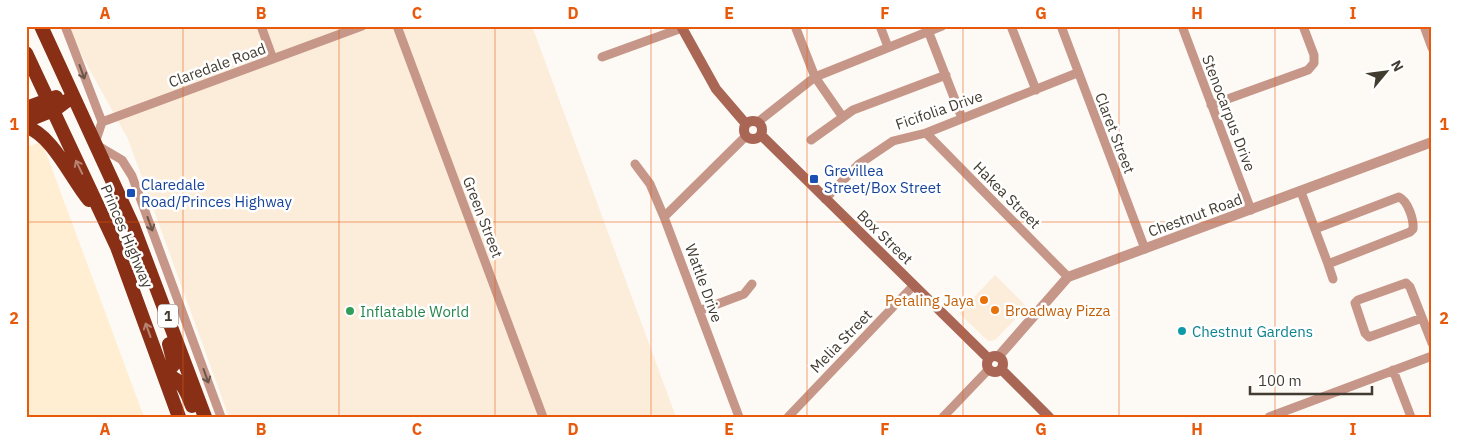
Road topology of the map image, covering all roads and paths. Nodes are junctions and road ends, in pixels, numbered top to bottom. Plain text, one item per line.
1 (42, 26) edge
2 (65, 26) edge
3 (261, 26) edge
4 (362, 26) edge
5 (397, 26) edge
6 (795, 26) edge
7 (880, 26) edge
8 (942, 26) edge
9 (1011, 26) edge
10 (1061, 26) edge
11 (1182, 26) edge
12 (1303, 26) edge
13 (1424, 26) edge
14 (682, 27) edge
15 (928, 29) edge
16 (888, 47) junction
17 (1432, 48) edge
18 (28, 56) edge
19 (602, 57) dead end
20 (273, 59) junction
21 (1077, 73) junction
22 (946, 75) junction
23 (26, 77) edge
24 (814, 77) junction
25 (1036, 90) junction
26 (72, 95) junction
27 (50, 105) junction
28 (1211, 105) junction
29 (26, 108) edge
30 (842, 116) junction
31 (962, 118) junction
32 (26, 121) edge
33 (102, 122) junction
34 (758, 122) junction
35 (746, 124) junction
36 (26, 127) edge
37 (926, 133) junction
38 (761, 135) junction
39 (746, 136) junction
40 (811, 140) dead end
41 (95, 144) junction
42 (1431, 145) edge
43 (635, 164) dead end
44 (118, 192) junction
45 (1300, 192) junction
46 (825, 199) junction
47 (1251, 210) junction
48 (664, 217) junction
49 (104, 218) junction
50 (1315, 229) junction
51 (1145, 249) junction
52 (1328, 264) junction
53 (1068, 278) junction
54 (1333, 279) dead end
55 (752, 284) dead end
56 (914, 285) junction
57 (699, 311) junction
58 (1422, 318) junction
59 (173, 328) junction
60 (193, 341) junction
61 (1432, 343) edge
62 (1432, 356) edge
63 (992, 361) junction
64 (1393, 370) junction
65 (164, 376) junction
66 (179, 417) edge
67 (196, 417) edge
68 (205, 417) edge
69 (222, 417) edge
70 (543, 417) edge
71 (739, 417) edge
72 (788, 417) edge
73 (943, 417) edge
74 (1049, 417) edge
75 (1270, 417) edge
76 (1411, 417) edge

1 - 26 highway, 1
2 -> 33 street
3 - 20 street
4 - 20 street, Claredale Road
5 - 70 street, Green Street
6 - 24 street
7 - 16 street
8 - 15 street
9 - 25 street
10 - 21 street, Claret Street
11 - 28 street, Stenocarpus Drive
12 - 28 street
13 - 17 street
14 - 19 street
14 - 35 main road
15 - 16 street
15 - 22 street
16 - 24 street
18 - 23 highway
18 - 27 highway, 1
20 - 33 street, Claredale Road
21 - 25 street, Ficifolia Drive
21 - 51 street, Claret Street
22 - 30 street
22 - 31 street
24 - 30 street
24 - 34 street
25 - 31 street, Ficifolia Drive
26 - 27 highway
26 - 41 highway, Princes Highway / 1
27 - 29 highway
27 - 32 highway
49 -> 27 highway, Princes Highway / 1
28 - 47 street, Stenocarpus Drive
30 - 40 street
31 - 37 street, Ficifolia Drive
33 - 41 street
34 - 35 main road
34 - 38 main road
35 - 39 main road
36 - 49 highway
37 - 46 street, Ficifolia Drive
37 - 53 street, Hakea Street
38 - 39 main road
38 - 46 main road, Box Street
39 - 48 street
41 - 44 highway, Princes Highway / 1
41 -> 60 street, Princes Highway
42 - 45 street, Chestnut Road
43 - 48 street, Wattle Drive
44 - 59 highway, Princes Highway / 1
44 - 65 highway
45 - 47 street, Chestnut Road
45 - 50 street
46 - 56 main road, Box Street
47 - 51 street, Chestnut Road
48 - 57 street, Wattle Drive
65 -> 49 highway, Princes Highway / 1
50 - 52 street
50 - 52 street
51 - 53 street, Chestnut Road
52 - 54 street
53 - 63 street, Chestnut Road
55 - 57 street
56 - 63 main road, Box Street
56 - 72 street, Melia Street
57 - 71 street, Wattle Drive
58 - 58 street
58 - 61 street
59 - 60 street
59 - 68 highway, Princes Highway / 1
60 -> 69 street, Princes Highway
62 - 64 street
63 - 73 street
63 - 74 main road
64 - 75 street
64 - 76 street
65 - 66 highway, Princes Highway / 1
65 - 67 highway

